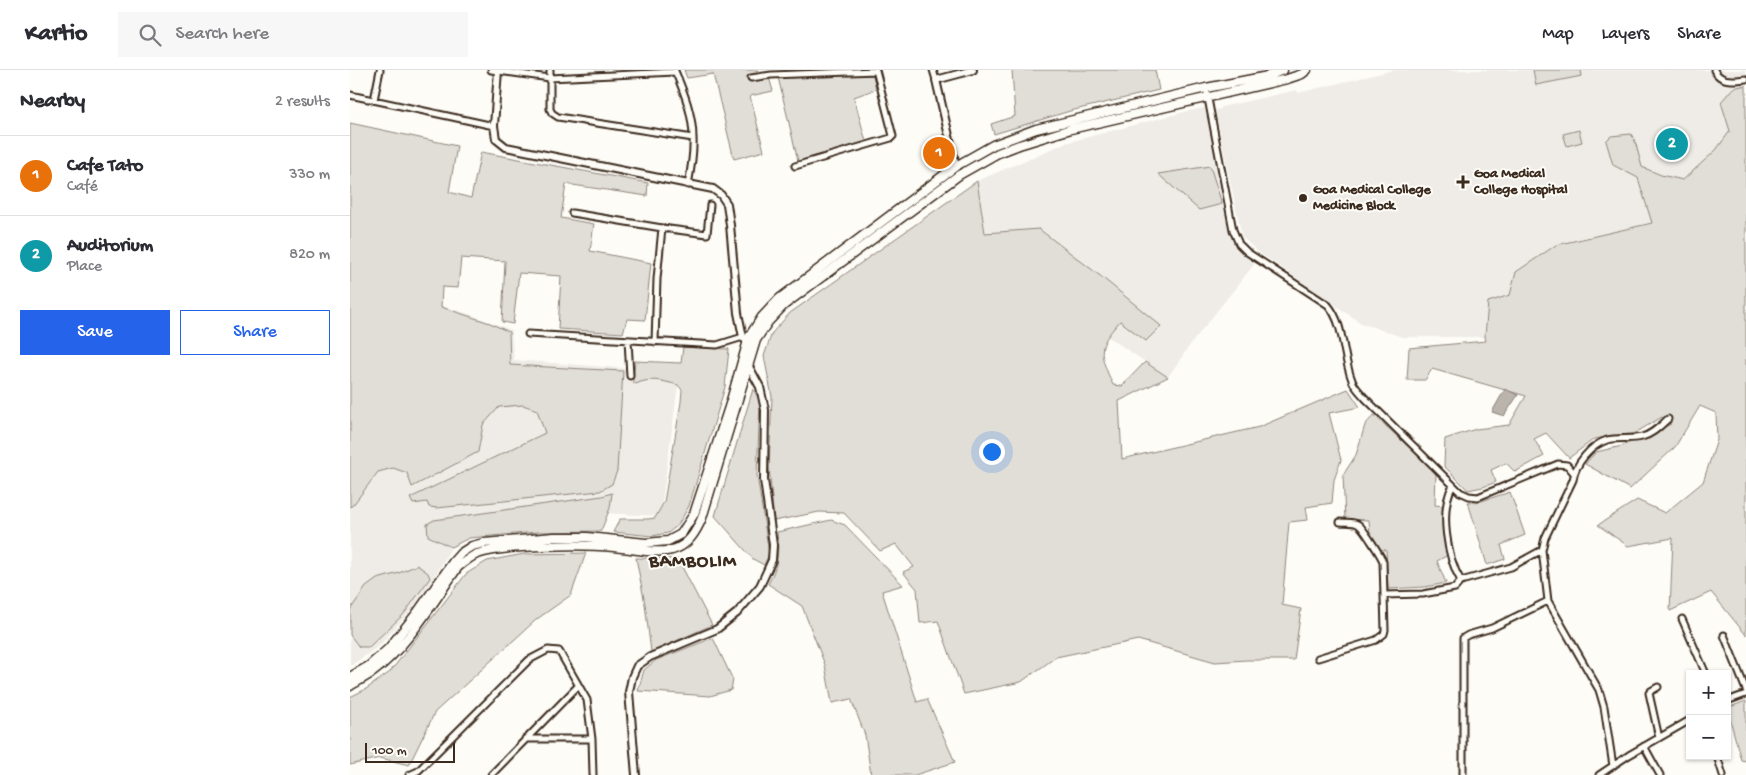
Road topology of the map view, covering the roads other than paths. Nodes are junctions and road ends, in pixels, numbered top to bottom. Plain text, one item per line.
1 (380, 70) edge
2 (491, 70) edge
3 (550, 70) edge
4 (876, 70) edge
5 (933, 70) edge
6 (973, 70) edge
7 (1283, 70) edge
8 (1714, 70) edge
9 (498, 71) edge
10 (675, 71) edge
11 (1304, 72) edge
12 (1275, 75) edge
13 (550, 78) junction
14 (751, 78) dead end
15 (1746, 79) edge
16 (936, 80) junction
17 (1206, 88) junction
18 (350, 95) edge
19 (1208, 96) junction
20 (374, 100) junction
21 (494, 126) junction
22 (694, 138) junction
23 (795, 166) dead end
24 (956, 166) junction
25 (688, 184) junction
26 (710, 205) dead end
27 (572, 213) dead end
28 (662, 228) junction
29 (528, 334) dead end
30 (628, 340) junction
31 (655, 342) junction
32 (748, 343) junction
33 (743, 357) junction
34 (748, 365) junction
35 (630, 376) dead end
36 (1668, 419) dead end
37 (1574, 473) junction
38 (1453, 485) junction
39 (1340, 522) dead end
40 (1542, 550) junction
41 (1461, 581) junction
42 (1384, 595) junction
43 (1548, 601) junction
44 (1682, 619) dead end
45 (1724, 635) dead end
46 (1318, 658) dead end
47 (1704, 670) edge
48 (350, 677) edge
49 (350, 686) edge
50 (578, 686) junction
51 (1658, 687) dead end
52 (1746, 692) edge
53 (1731, 699) edge
54 (1686, 722) edge
55 (1659, 738) junction
56 (525, 739) junction
57 (592, 739) junction
58 (1644, 746) junction
59 (1718, 760) edge
60 (1613, 766) junction
61 (409, 775) edge
62 (491, 775) edge
63 (593, 775) edge
64 (636, 775) edge
65 (1463, 775) edge
66 (1599, 775) edge
67 (1660, 775) edge
68 (1723, 775) edge

1 - 20 street
2 - 9 street
3 - 13 street
4 - 14 street
4 - 23 street
5 - 16 street
6 - 16 street
7 - 12 main road
8 - 15 street
9 - 13 street
9 - 21 street
10 - 13 street
10 - 22 street
11 - 12 main road
12 - 17 main road
12 - 19 main road
13 - 22 street
16 - 24 street
17 - 19 street
17 - 24 main road
18 - 20 street
19 - 32 main road
19 - 38 street
20 - 21 street
21 - 25 street
22 - 25 street
24 - 32 main road
25 - 32 street
26 - 28 street
27 - 28 street
28 - 31 street
29 - 30 street
30 - 31 street
30 - 35 street
31 - 32 street
32 - 33 main road
32 - 34 main road
33 - 34 street
33 - 48 main road
34 - 49 main road
34 - 64 street
36 - 37 street
37 - 38 street
37 - 40 street
38 - 41 street
39 - 42 street
40 - 41 street
40 - 43 street
41 - 42 street
42 - 46 street
43 - 60 street
43 - 65 street
44 - 47 street
45 - 52 street
50 - 56 street
50 - 57 street
50 - 61 street
51 - 55 street
52 - 53 street
54 - 55 street
55 - 58 street
56 - 57 street
56 - 62 street
57 - 63 street
58 - 60 street
58 - 67 street
59 - 68 street
60 - 66 street

